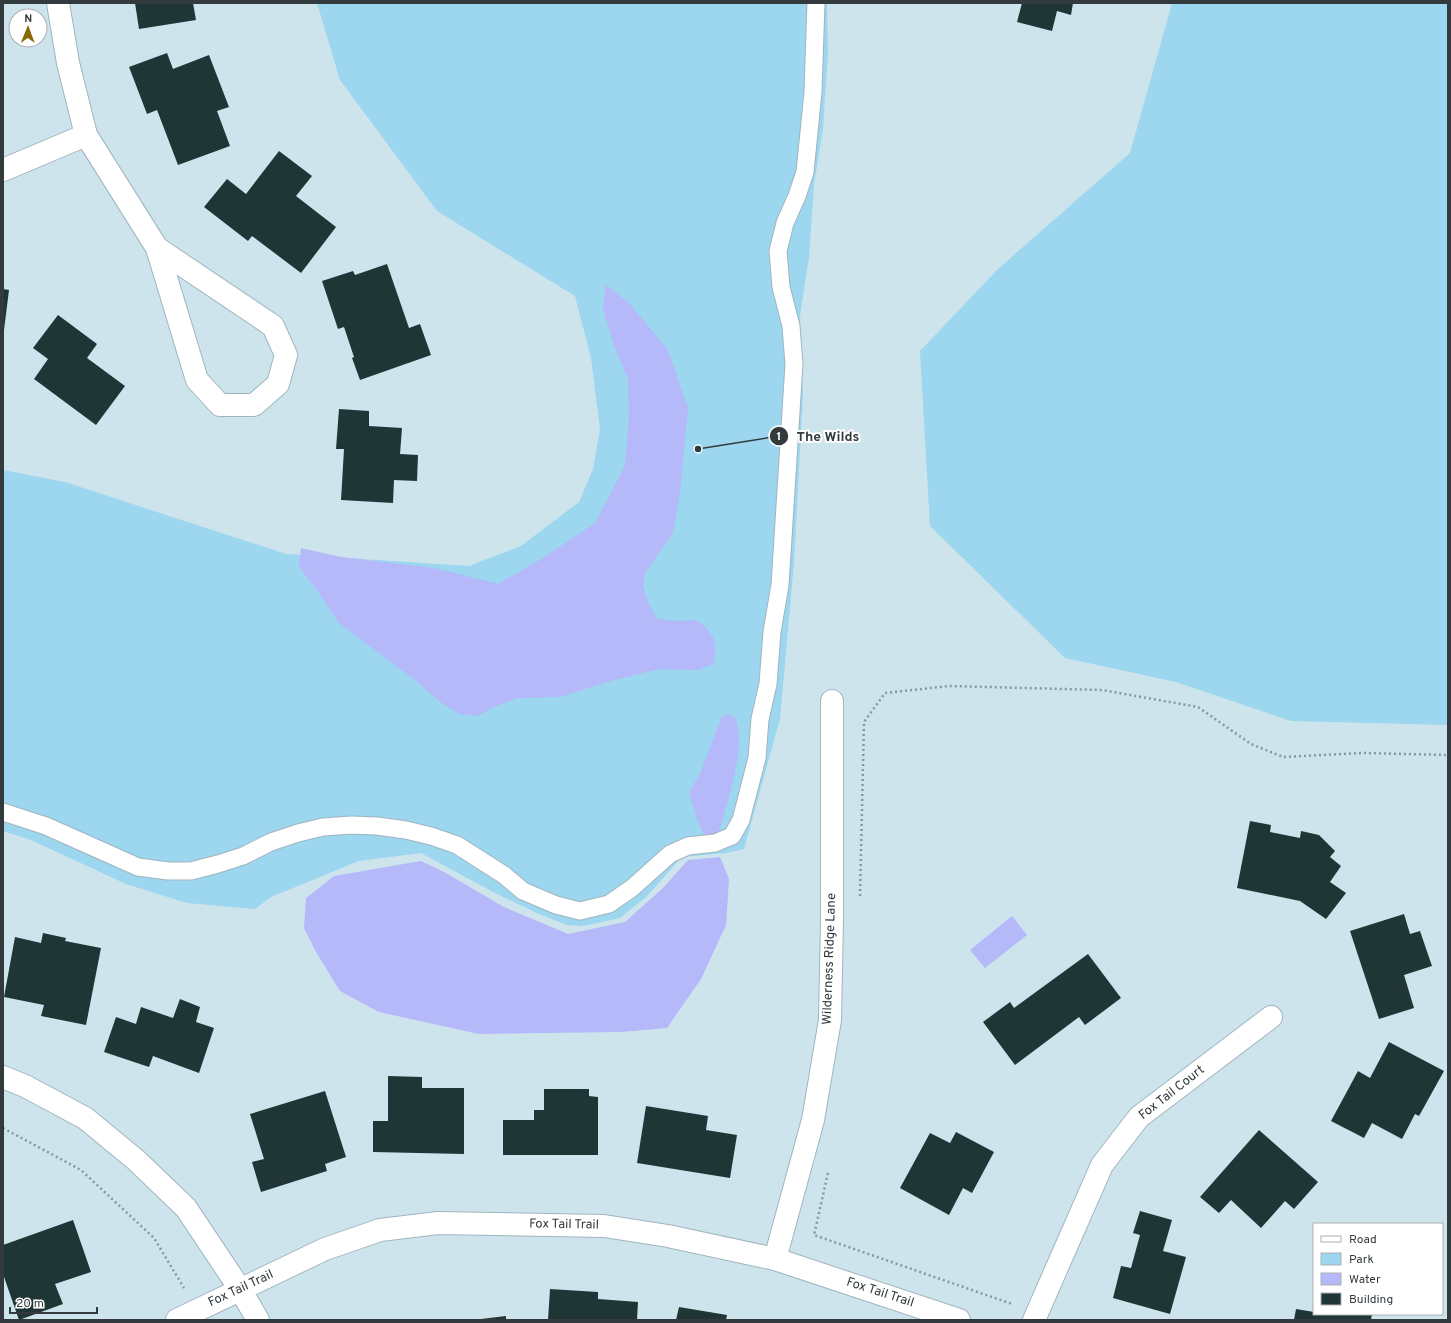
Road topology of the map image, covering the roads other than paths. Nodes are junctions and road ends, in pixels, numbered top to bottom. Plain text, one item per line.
1 (58, 3) edge
2 (816, 3) edge
3 (86, 135) junction
4 (3, 170) edge
5 (157, 248) junction
6 (832, 701) dead end
7 (3, 812) edge
8 (1271, 1017) dead end
9 (3, 1077) edge
10 (775, 1259) junction
11 (240, 1289) junction
12 (1036, 1317) edge
13 (176, 1320) edge
14 (258, 1320) edge
15 (959, 1320) edge

1 - 3 street
2 - 7 lane
3 - 4 street
3 - 5 street
5 - 5 street
6 - 10 street, Wilderness Ridge Lane
8 - 12 street, Fox Tail Court
9 - 11 street
10 - 11 street, Fox Tail Trail
10 - 15 street, Fox Tail Trail
11 - 13 street, Fox Tail Trail
11 - 14 street

